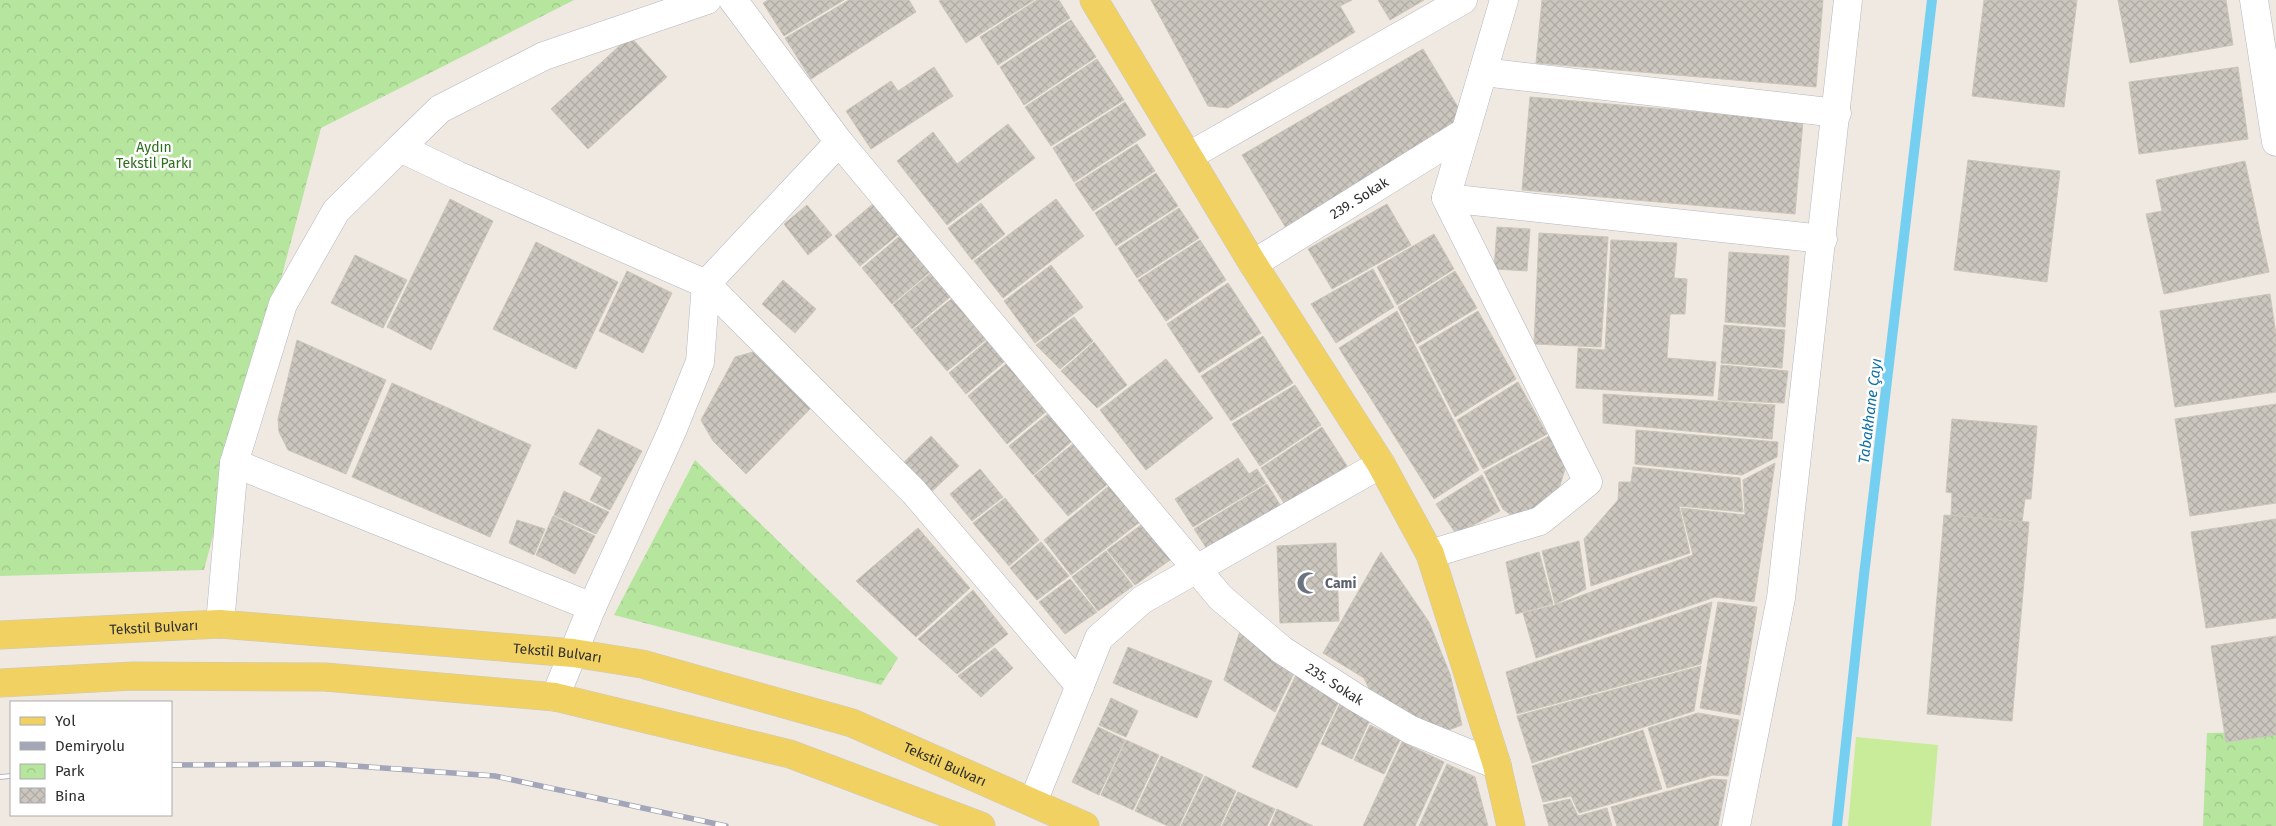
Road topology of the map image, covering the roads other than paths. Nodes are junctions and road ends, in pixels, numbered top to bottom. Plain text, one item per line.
1 (707, 0) edge
2 (733, 0) edge
3 (1094, 0) edge
4 (1463, 0) edge
5 (1504, 0) edge
6 (1848, 0) edge
7 (2254, 0) edge
8 (1483, 72) junction
9 (1837, 114) junction
10 (1466, 132) junction
11 (839, 142) junction
12 (2276, 142) edge
13 (400, 148) junction
14 (1189, 156) junction
15 (1446, 198) junction
16 (1822, 239) junction
17 (1253, 264) junction
18 (706, 284) junction
19 (234, 463) junction
20 (1381, 464) junction
21 (1430, 554) junction
22 (1196, 569) junction
23 (592, 607) junction
24 (220, 624) junction
25 (0, 635) edge
26 (573, 653) junction
27 (0, 683) edge
28 (1080, 686) junction
29 (555, 697) junction
30 (1496, 765) junction
31 (1033, 802) junction
32 (981, 826) edge
33 (1085, 826) edge
34 (1511, 826) edge
35 (1736, 826) edge

1 - 13 street
2 - 11 street, 235. Sokak
3 - 14 main road
4 - 14 street
5 - 8 street
6 - 9 street
7 - 12 street
8 - 9 street
8 - 10 street
9 - 16 street
10 - 15 street
10 - 17 street, 239. Sokak
11 - 18 street
11 - 22 street, 235. Sokak
13 - 18 street
13 - 19 street
14 - 17 main road
15 - 16 street
15 - 21 street
16 - 35 street
17 - 20 main road
18 - 23 street
18 - 28 street
19 - 23 street
19 - 24 street
20 - 21 main road
20 - 22 street
21 - 30 main road
22 - 28 street
22 - 30 street, 235. Sokak
23 - 26 street
24 - 25 main road, Tekstil Bulvarı
24 - 26 main road, Tekstil Bulvarı
26 - 29 street
26 - 31 main road, Tekstil Bulvarı
27 - 29 main road
28 - 31 street
29 - 32 main road
30 - 34 main road
31 - 33 main road, Tekstil Bulvarı

